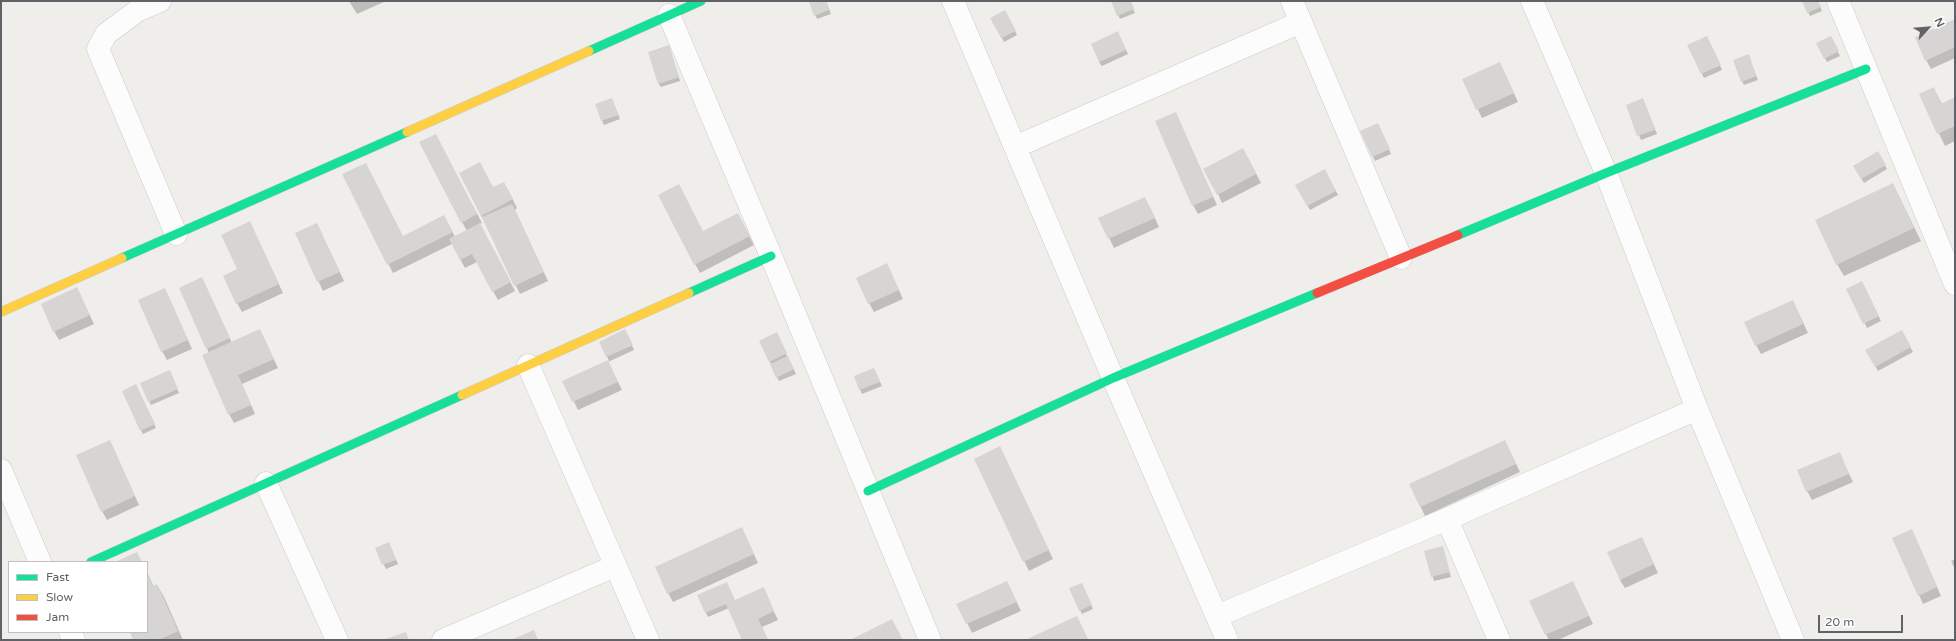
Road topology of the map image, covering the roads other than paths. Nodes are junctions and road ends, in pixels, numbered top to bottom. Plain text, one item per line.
1 (160, 1) edge
2 (701, 1) edge
3 (953, 1) edge
4 (1292, 1) edge
5 (1532, 1) edge
6 (1838, 1) edge
7 (668, 15) junction
8 (1302, 22) junction
9 (1866, 69) junction
10 (1015, 146) junction
11 (1606, 173) junction
12 (176, 234) junction
13 (771, 256) junction
14 (1401, 258) junction
15 (1955, 284) edge
16 (1, 312) edge
17 (528, 365) junction
18 (1113, 378) junction
19 (1697, 409) junction
20 (1, 470) edge
21 (266, 483) junction
22 (868, 491) junction
23 (1447, 519) junction
24 (40, 561) edge
25 (93, 561) edge
26 (615, 566) junction
27 (1217, 616) junction
28 (337, 640) edge
29 (443, 640) edge
30 (648, 640) edge
31 (930, 640) edge
32 (1227, 640) edge
33 (1499, 640) edge
34 (1793, 640) edge

1 - 12 street
2 - 7 street
3 - 10 street
4 - 8 street
5 - 11 street
6 - 9 street
7 - 12 street
7 - 13 street
8 - 10 street
8 - 14 street
9 - 11 street
9 - 15 street
10 - 18 street
11 - 14 street
11 - 19 street
12 - 16 street
13 - 17 street
13 - 22 street
14 - 18 street
17 - 21 street
17 - 26 street
18 - 22 street
18 - 27 street
19 - 23 street
19 - 34 street
20 - 24 street
21 - 25 street
21 - 28 street
22 - 31 street
23 - 27 street
23 - 33 street
26 - 29 street
26 - 30 street
27 - 32 street

